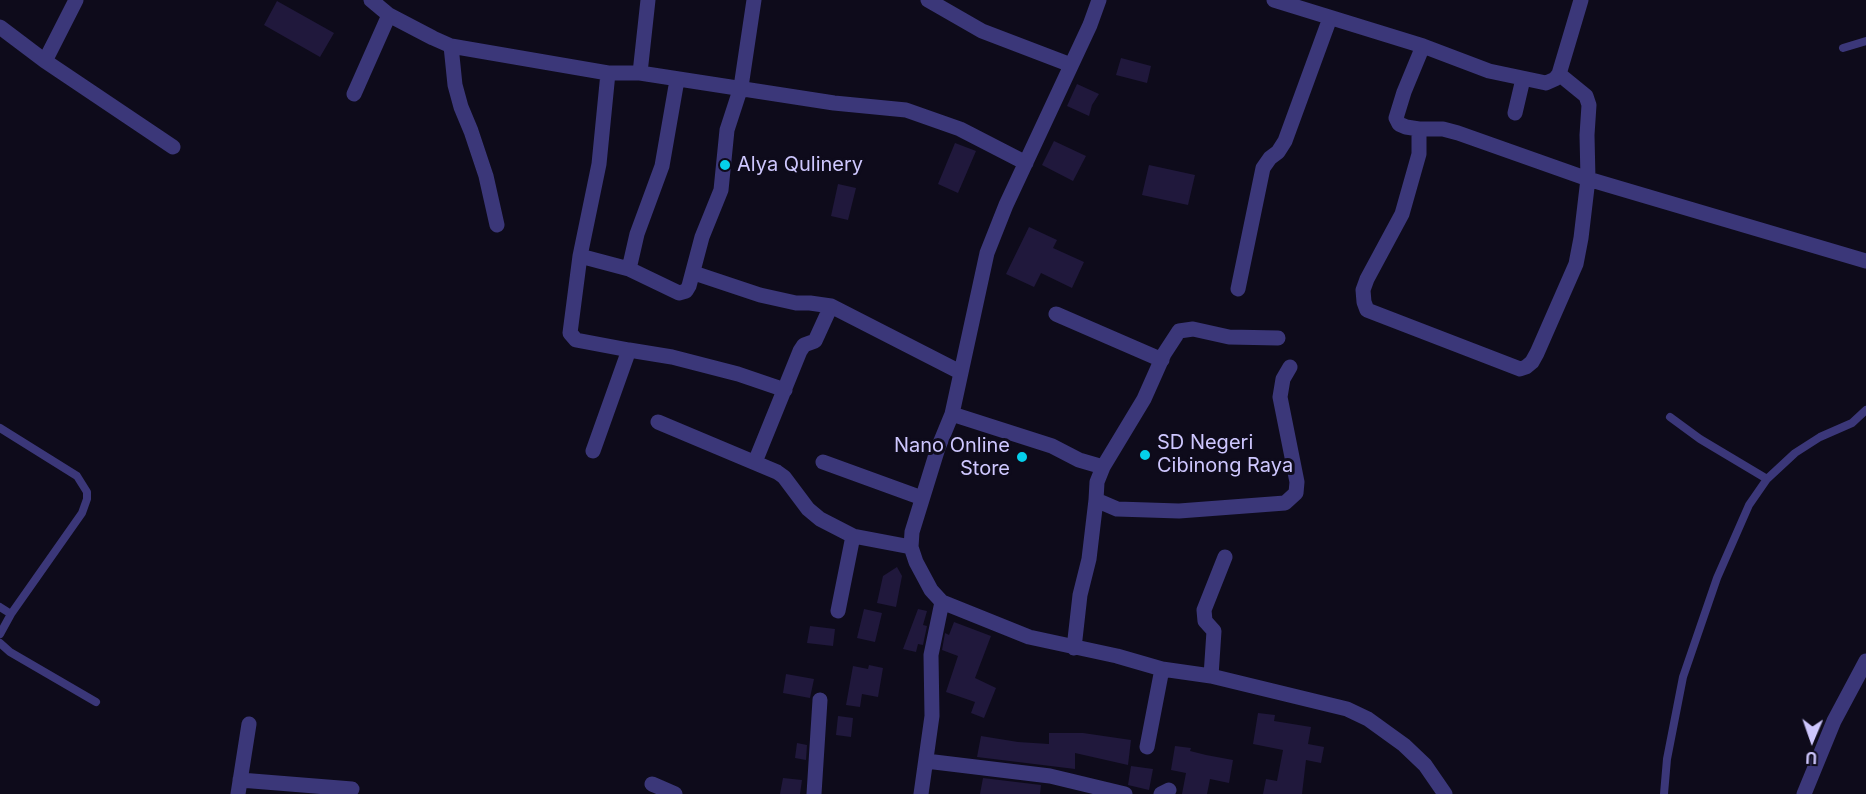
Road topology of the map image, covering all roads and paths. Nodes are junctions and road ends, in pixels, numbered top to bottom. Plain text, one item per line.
1 (76, 0) edge
2 (370, 0) edge
3 (648, 0) edge
4 (754, 0) edge
5 (928, 0) edge
6 (1099, 0) edge
7 (1581, 0) edge
8 (1284, 2) edge
9 (389, 15) junction
10 (1330, 18) junction
11 (0, 27) edge
12 (1866, 41) edge
13 (451, 46) junction
14 (1423, 46) junction
15 (1843, 48) dead end
16 (45, 62) junction
17 (1071, 65) junction
18 (608, 73) junction
19 (640, 73) junction
20 (1559, 75) junction
21 (1523, 79) junction
22 (677, 80) junction
23 (741, 87) junction
24 (354, 94) dead end
25 (1515, 113) dead end
26 (1419, 129) junction
27 (173, 147) dead end
28 (1026, 163) junction
29 (1588, 179) junction
30 (497, 225) dead end
31 (580, 256) junction
32 (1866, 261) edge
33 (629, 269) junction
34 (694, 273) junction
35 (1238, 290) dead end
36 (831, 306) junction
37 (1056, 314) dead end
38 (1278, 338) dead end
39 (629, 350) junction
40 (1162, 360) junction
41 (1290, 367) dead end
42 (960, 372) junction
43 (785, 390) junction
44 (1866, 410) edge
45 (952, 414) junction
46 (1670, 417) dead end
47 (658, 422) dead end
48 (0, 428) edge
49 (593, 451) dead end
50 (755, 462) junction
51 (823, 462) dead end
52 (1103, 467) junction
53 (1767, 479) junction
54 (922, 498) junction
55 (1096, 500) junction
56 (853, 536) junction
57 (911, 547) junction
58 (1225, 557) dead end
59 (942, 602) junction
60 (0, 607) edge
61 (838, 611) dead end
62 (11, 614) junction
63 (0, 634) edge
64 (0, 643) edge
65 (1074, 648) junction
66 (1866, 661) edge
67 (1162, 669) junction
68 (1211, 676) junction
69 (820, 700) dead end
70 (96, 702) dead end
71 (249, 723) dead end
72 (1147, 747) dead end
73 (926, 761) junction
74 (652, 784) dead end
75 (239, 787) edge
76 (352, 789) dead end
77 (675, 794) edge
78 (814, 794) edge
79 (921, 794) edge
80 (1125, 794) edge
81 (1445, 794) edge
82 (1664, 794) edge
83 (1804, 794) edge

1 - 16 street
2 - 9 street
3 - 19 street
4 - 23 street
5 - 17 street
6 - 17 street
7 - 20 street
8 - 10 street
9 - 13 street
9 - 24 street
10 - 14 street
10 - 35 street
11 - 16 street
12 - 15 lane
13 - 18 street
13 - 30 street
14 - 21 street
14 - 26 street
16 - 27 street
17 - 28 street
18 - 19 street
18 - 31 street
19 - 22 street
20 - 21 street
20 - 29 street
21 - 25 street
22 - 23 street
22 - 33 street
23 - 28 street
23 - 34 street
26 - 29 street
26 - 29 street
28 - 42 street
29 - 32 street
31 - 33 street
31 - 39 street
33 - 34 street
34 - 36 street
36 - 42 street
36 - 43 street
37 - 40 street
38 - 40 street
39 - 43 street
39 - 49 street
40 - 52 street
41 - 55 street
42 - 45 street
43 - 50 street
44 - 53 lane
45 - 52 street
45 - 54 street
46 - 53 lane
47 - 50 street
48 - 62 lane
50 - 56 street
51 - 54 street
52 - 55 street
53 - 82 lane
54 - 57 street
55 - 65 street
56 - 57 street
56 - 61 street
57 - 59 street
58 - 68 street
59 - 65 street
59 - 73 street
60 - 62 lane
62 - 63 lane
64 - 70 lane
65 - 67 street
66 - 83 street
67 - 68 street
67 - 72 street
68 - 81 street
69 - 78 street
71 - 75 street
73 - 79 street
73 - 80 street
74 - 77 street
75 - 76 street

